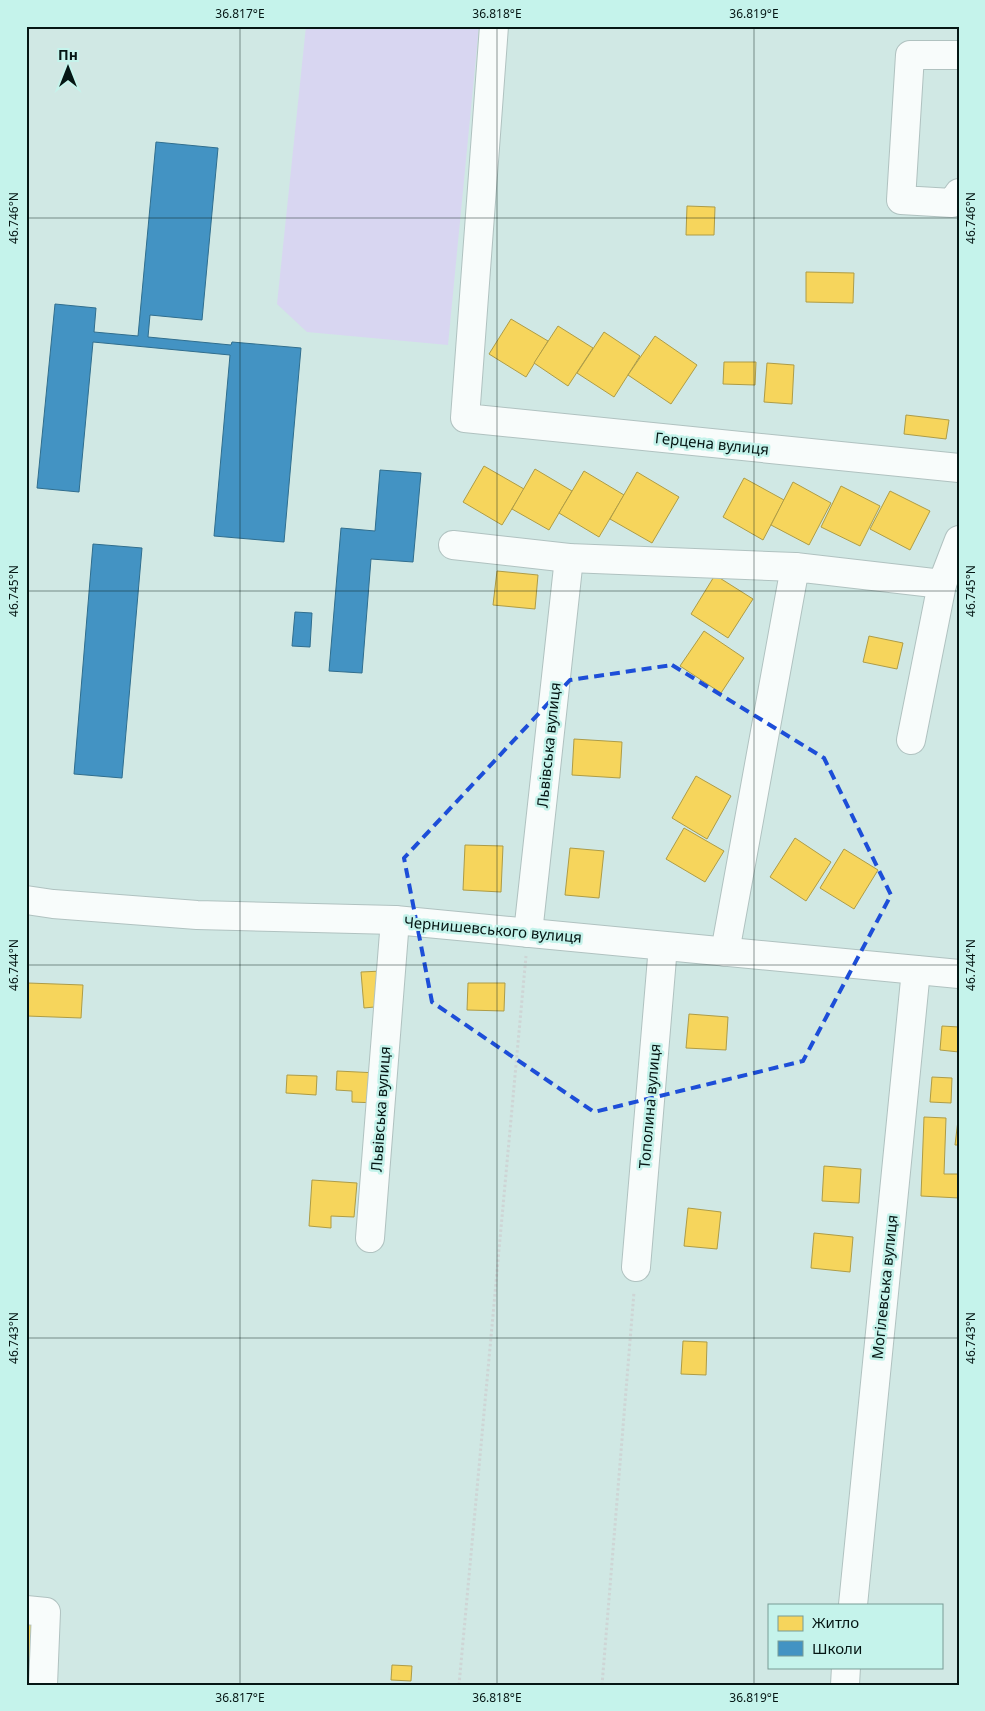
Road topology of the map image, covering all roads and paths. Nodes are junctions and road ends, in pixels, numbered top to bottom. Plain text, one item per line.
1 (494, 26) edge
2 (959, 55) edge
3 (959, 193) edge
4 (959, 468) edge
5 (959, 540) edge
6 (453, 545) dead end
7 (569, 558) junction
8 (795, 567) junction
9 (942, 584) junction
10 (911, 740) dead end
11 (26, 900) edge
12 (395, 920) junction
13 (528, 933) junction
14 (663, 946) junction
15 (725, 952) junction
16 (916, 970) junction
17 (959, 974) edge
18 (370, 1238) dead end
19 (636, 1267) joint
20 (853, 1604) edge
21 (36, 1611) edge
22 (846, 1668) edge
23 (43, 1685) edge
24 (459, 1685) edge
25 (602, 1685) edge
26 (845, 1685) edge

1 - 4 street, Герцена вулиця
2 - 3 street
5 - 9 street
6 - 7 street
7 - 8 street
7 - 13 street, Львівська вулиця
8 - 9 street
8 - 15 street
9 - 10 street
11 - 12 street, Чернишевського вулиця
12 - 13 street, Чернишевського вулиця
12 - 18 street, Львівська вулиця
13 - 14 street, Чернишевського вулиця
13 - 24 path
14 - 15 street, Чернишевського вулиця
14 - 19 street, Тополина вулиця
15 - 16 street, Чернишевського вулиця
16 - 17 street, Чернишевського вулиця
16 - 20 street, Могілевська вулиця
19 - 25 path
21 - 23 street
22 - 26 street

